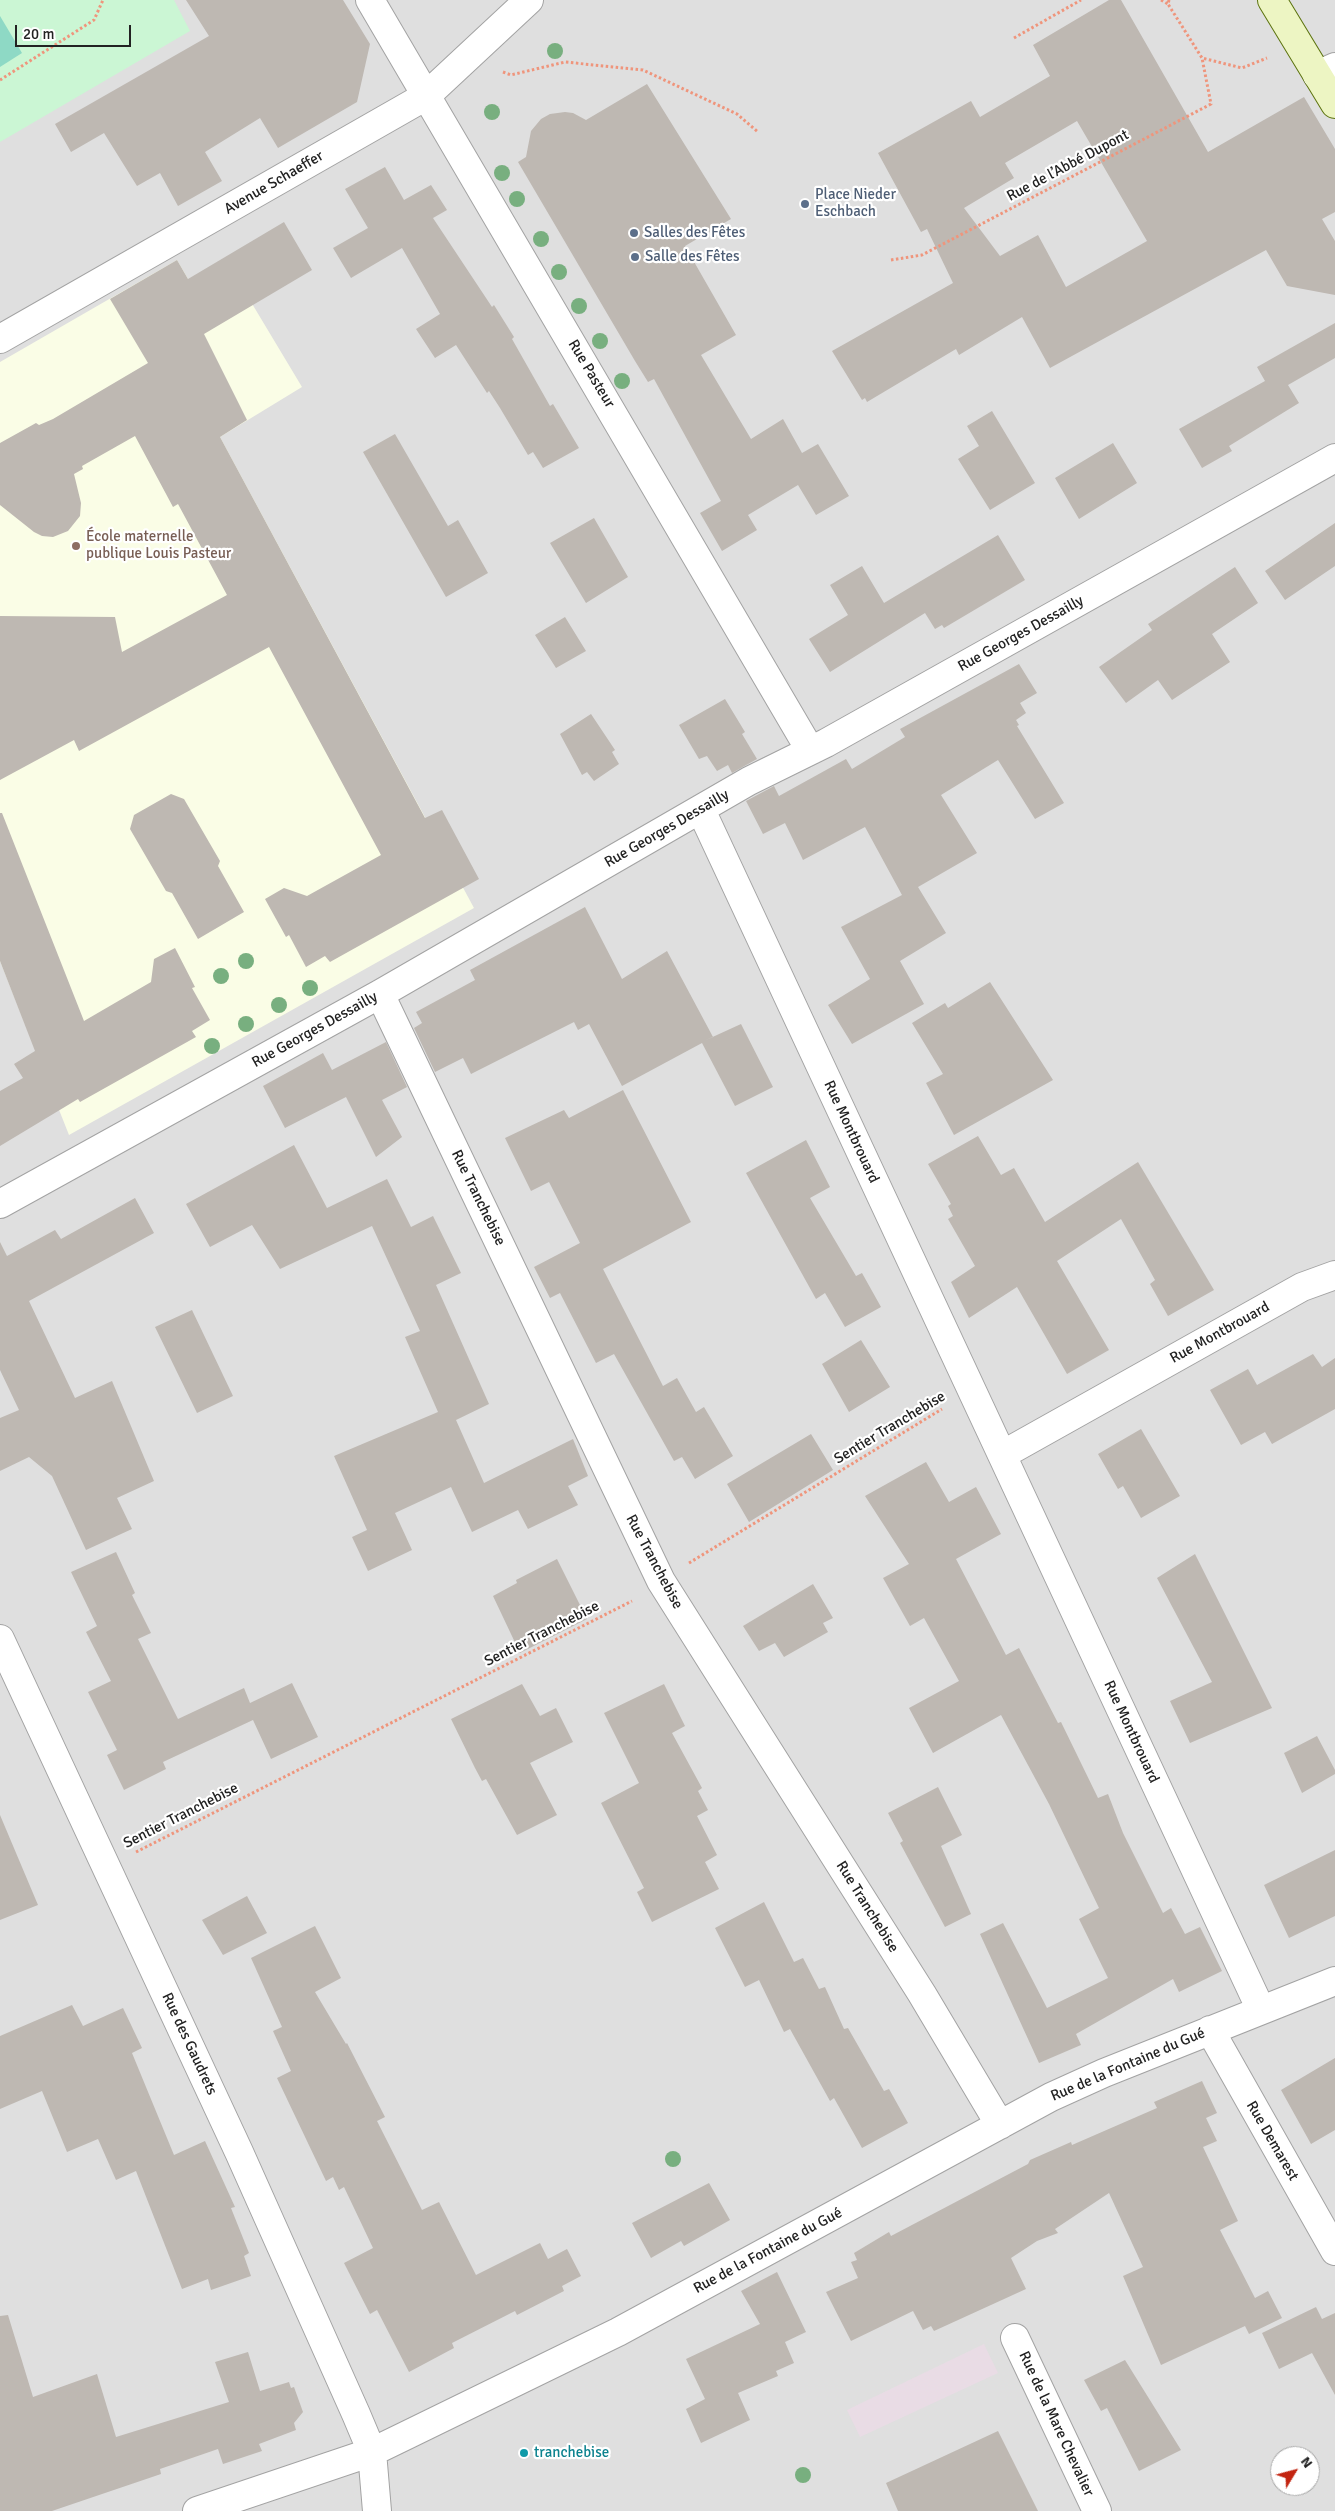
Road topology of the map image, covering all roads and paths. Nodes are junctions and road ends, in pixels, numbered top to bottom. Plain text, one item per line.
1 (102, 0) edge
2 (370, 0) edge
3 (529, 0) edge
4 (1081, 0) edge
5 (1161, 0) edge
6 (1272, 0) edge
7 (1169, 2) edge
8 (1014, 38) dead end
9 (1272, 56) dead end
10 (1202, 58) junction
11 (494, 69) dead end
12 (1326, 71) edge
13 (0, 80) edge
14 (426, 96) junction
15 (1335, 104) edge
16 (758, 132) dead end
17 (891, 260) dead end
18 (0, 339) edge
19 (1335, 458) edge
20 (810, 750) junction
21 (700, 810) junction
22 (380, 994) junction
23 (0, 1204) edge
24 (1335, 1275) edge
25 (972, 1391) junction
26 (1002, 1455) junction
27 (661, 1581) junction
28 (0, 1639) edge
29 (106, 1867) junction
30 (1335, 1981) edge
31 (1261, 2010) junction
32 (1210, 2030) junction
33 (1000, 2125) junction
34 (1335, 2251) edge
35 (1015, 2338) dead end
36 (372, 2452) junction
37 (197, 2511) edge
38 (377, 2511) edge
39 (1097, 2511) edge

1 - 13 path
2 - 14 street, Rue Pasteur
3 - 14 street, Avenue Schaeffer
4 - 8 path
5 - 7 path
6 - 12 main road
7 - 10 path
9 - 10 path
10 - 17 path, Rue de l’Abbé Dupont
11 - 16 path
12 - 15 main road
14 - 18 street, Avenue Schaeffer
14 - 20 street, Rue Pasteur
19 - 20 street, Rue Georges Dessailly
20 - 21 street, Rue Georges Dessailly
21 - 22 street, Rue Georges Dessailly
21 - 25 street, Rue Montbrouard
22 - 23 street, Rue Georges Dessailly
22 - 27 street, Rue Tranchebise
24 - 26 street, Rue Montbrouard
25 - 26 street, Rue Montbrouard
25 - 27 path, Sentier Tranchebise
26 - 31 street, Rue Montbrouard
27 - 29 path, Sentier Tranchebise
27 - 33 street, Rue Tranchebise
28 - 29 street, Rue des Gaudrets
29 - 36 street, Rue des Gaudrets
30 - 31 street, Rue de la Fontaine du Gué
31 - 32 street, Rue de la Fontaine du Gué
32 - 33 street, Rue de la Fontaine du Gué
32 - 34 street, Rue Demarest
33 - 36 street, Rue de la Fontaine du Gué
35 - 39 street, Rue de la Mare Chevalier
36 - 37 street, Rue de la Fontaine du Gué
36 - 38 street, Rue des Gaudrets

